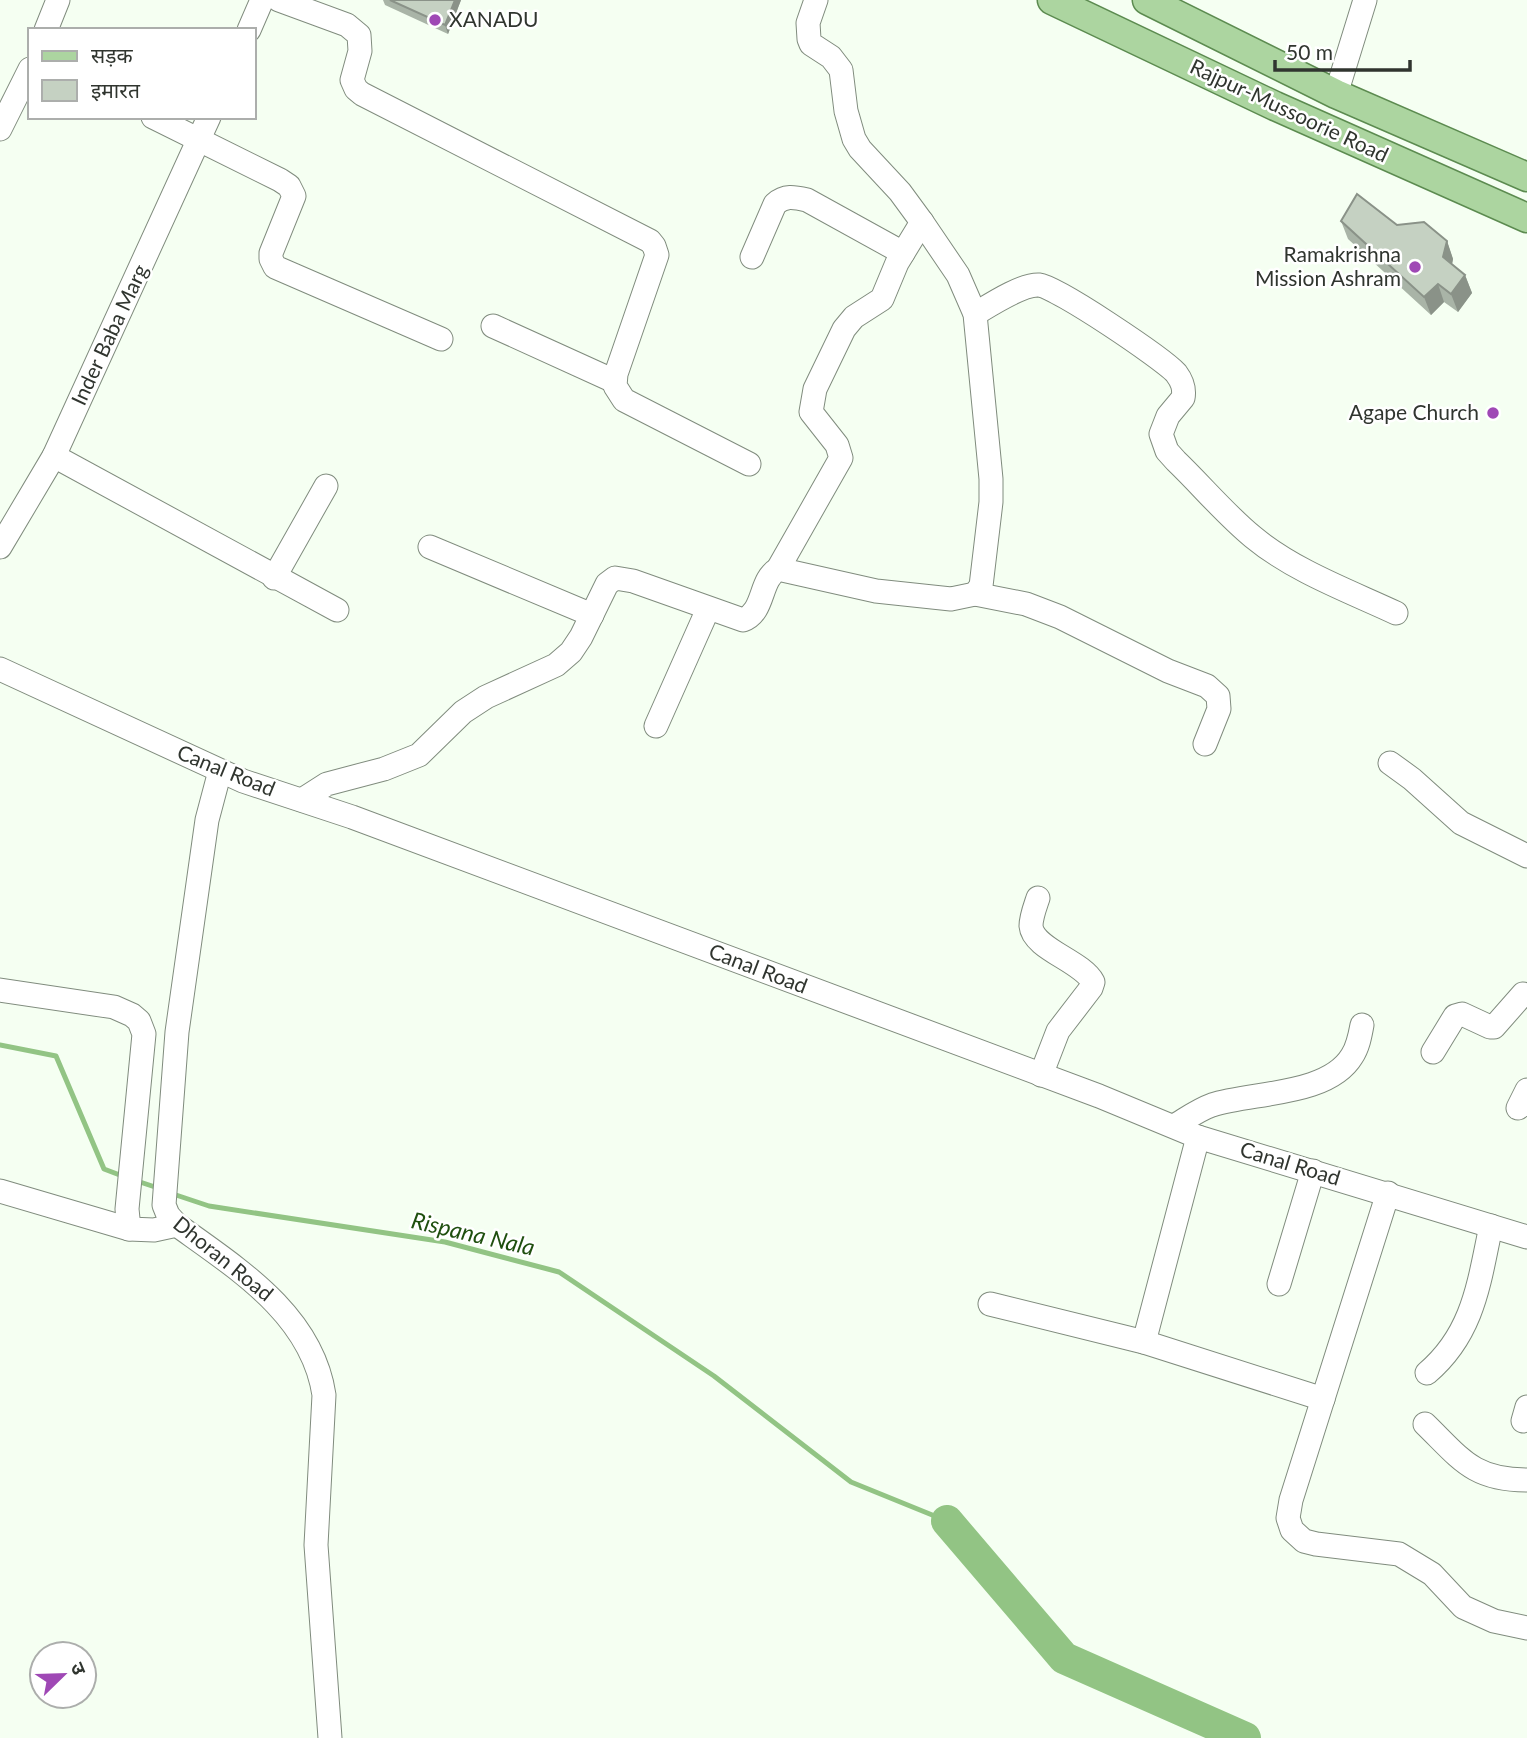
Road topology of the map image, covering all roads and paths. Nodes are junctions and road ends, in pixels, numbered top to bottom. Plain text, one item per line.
1 (58, 0) edge
2 (262, 0) edge
3 (279, 0) edge
4 (816, 0) edge
5 (1052, 0) edge
6 (1147, 0) edge
7 (1366, 0) edge
8 (47, 28) edge
9 (249, 28) edge
10 (28, 73) edge
11 (1336, 94) junction
12 (157, 119) edge
13 (208, 119) edge
14 (0, 129) edge
15 (199, 139) junction
16 (1527, 177) edge
17 (1527, 218) edge
18 (922, 222) junction
19 (903, 253) junction
20 (752, 257) dead end
21 (975, 314) junction
22 (494, 326) dead end
23 (441, 340) dead end
24 (614, 380) junction
25 (54, 456) junction
26 (749, 464) dead end
27 (326, 486) dead end
28 (0, 547) edge
29 (430, 547) dead end
30 (778, 569) junction
31 (274, 578) junction
32 (975, 594) junction
33 (708, 609) junction
34 (337, 610) dead end
35 (1396, 613) dead end
36 (592, 615) junction
37 (0, 669) edge
38 (656, 726) dead end
39 (1205, 744) dead end
40 (1390, 763) dead end
41 (220, 771) junction
42 (302, 800) junction
43 (1527, 856) edge
44 (1038, 898) dead end
45 (0, 990) edge
46 (1526, 991) edge
47 (1362, 1025) dead end
48 (1433, 1052) dead end
49 (1041, 1075) junction
50 (1174, 1126) junction
51 (1198, 1137) junction
52 (1313, 1171) junction
53 (0, 1191) edge
54 (1388, 1193) junction
55 (128, 1219) junction
56 (177, 1225) junction
57 (1491, 1226) junction
58 (1527, 1237) edge
59 (1279, 1284) dead end
60 (990, 1304) dead end
61 (1144, 1342) junction
62 (1427, 1373) dead end
63 (1323, 1399) junction
64 (1425, 1424) dead end
65 (1527, 1480) edge
66 (1527, 1628) edge
67 (330, 1738) edge

1 - 8 street
2 - 9 street
3 - 24 street
4 - 18 street
5 - 17 main road, Rajpur-Mussoorie Road
6 - 11 main road, Rajpur-Mussoorie Road
7 - 11 street
10 - 14 street
11 - 16 main road, Rajpur-Mussoorie Road
12 - 15 street
13 - 15 street, Inder Baba Marg
15 - 23 street
15 - 25 street, Inder Baba Marg
18 - 19 street
18 - 21 street
19 - 20 street
19 - 30 street
21 - 32 street
21 - 35 street
22 - 24 street
24 - 26 street
25 - 28 street, Inder Baba Marg
25 - 31 street
27 - 31 street
29 - 36 street
30 - 32 street
30 - 33 street
31 - 34 street
32 - 39 street
33 - 36 street
33 - 38 street
36 - 42 street
37 - 41 street, Canal Road
40 - 43 street
41 - 42 street, Canal Road
41 - 56 street, Dhoran Road
42 - 49 street, Canal Road
44 - 49 street
45 - 55 street
46 - 48 street
47 - 50 street
49 - 50 street, Canal Road
50 - 51 street, Canal Road
51 - 52 street, Canal Road
51 - 61 street
52 - 54 street, Canal Road
52 - 59 street
53 - 55 street
54 - 57 street, Canal Road
54 - 63 street
55 - 56 street
56 - 67 street, Dhoran Road
57 - 58 street, Canal Road
57 - 62 street
60 - 61 street
61 - 63 street
63 - 66 street
64 - 65 street

